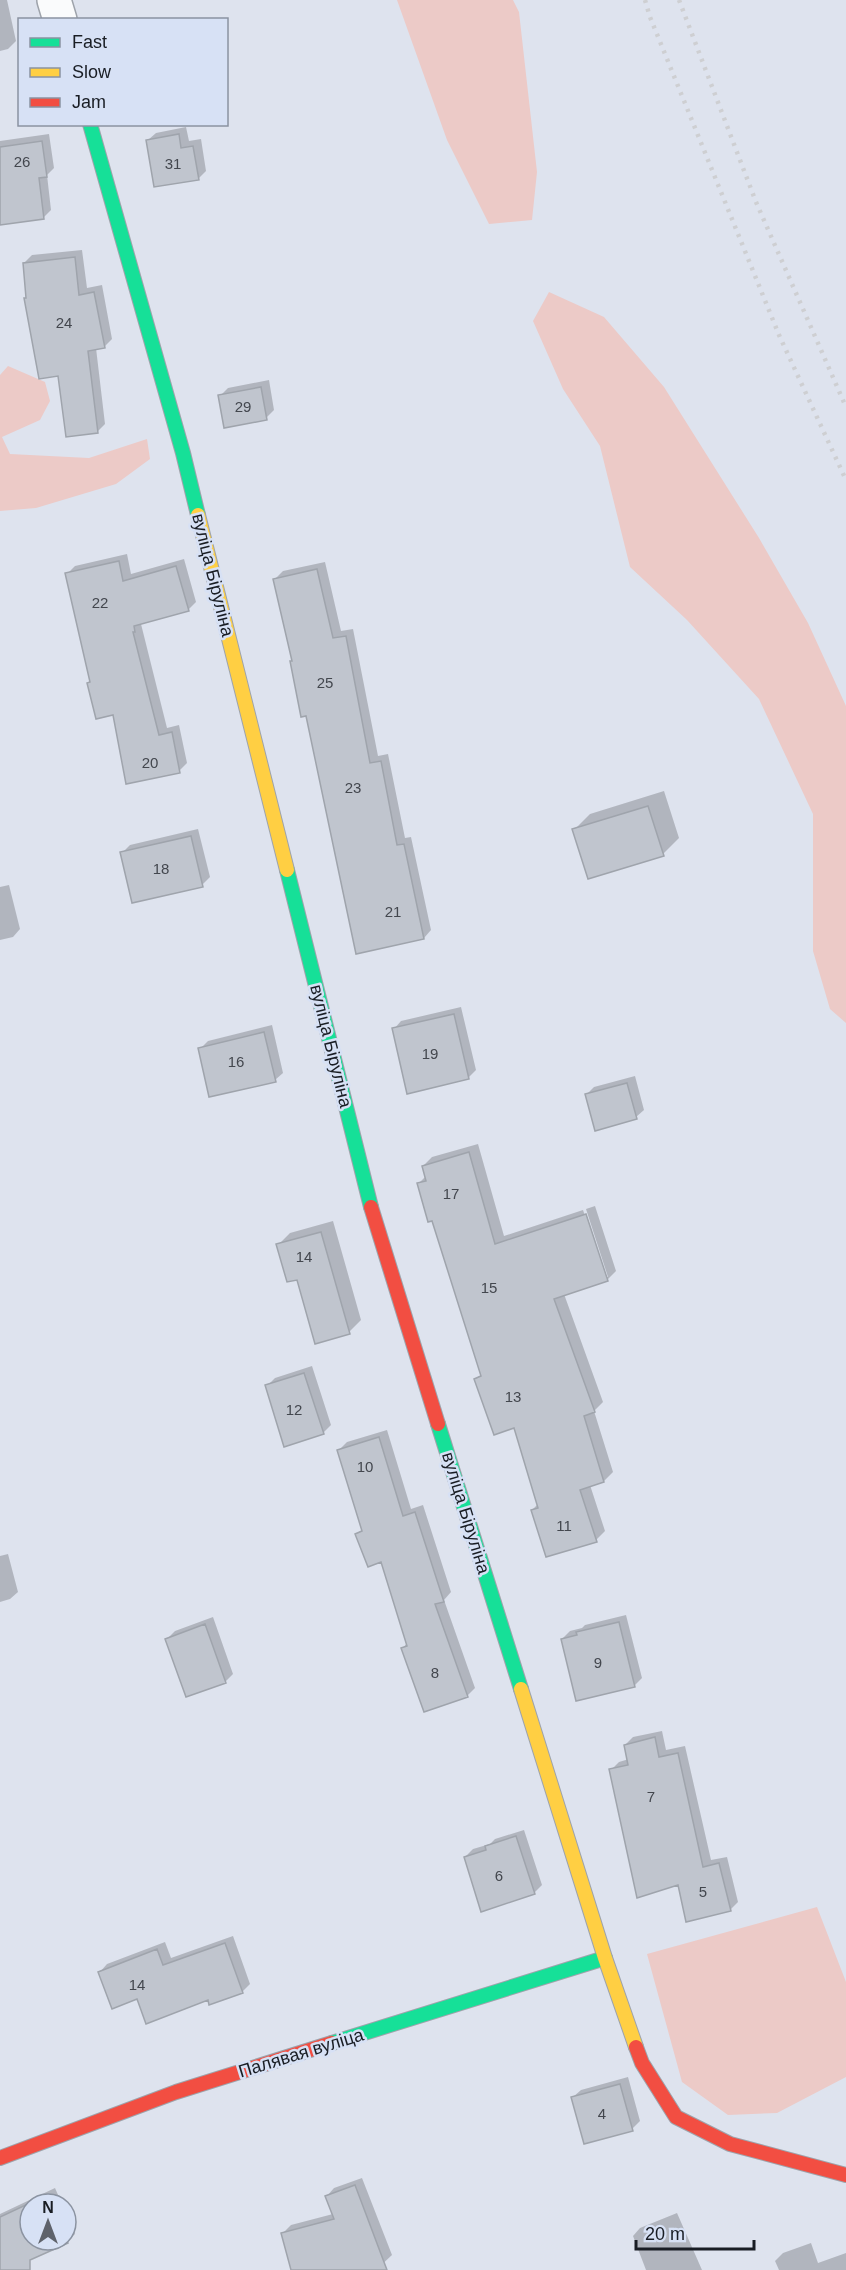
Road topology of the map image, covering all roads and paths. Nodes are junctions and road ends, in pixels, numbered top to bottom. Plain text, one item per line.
1 (54, 0) edge
2 (59, 18) edge
3 (91, 126) edge
4 (605, 1958) junction
5 (0, 2158) edge
6 (846, 2175) edge

1 - 2 street
3 - 4 street, вуліца Біруліна
4 - 5 street, Палявая вуліца
4 - 6 street, вуліца Біруліна

